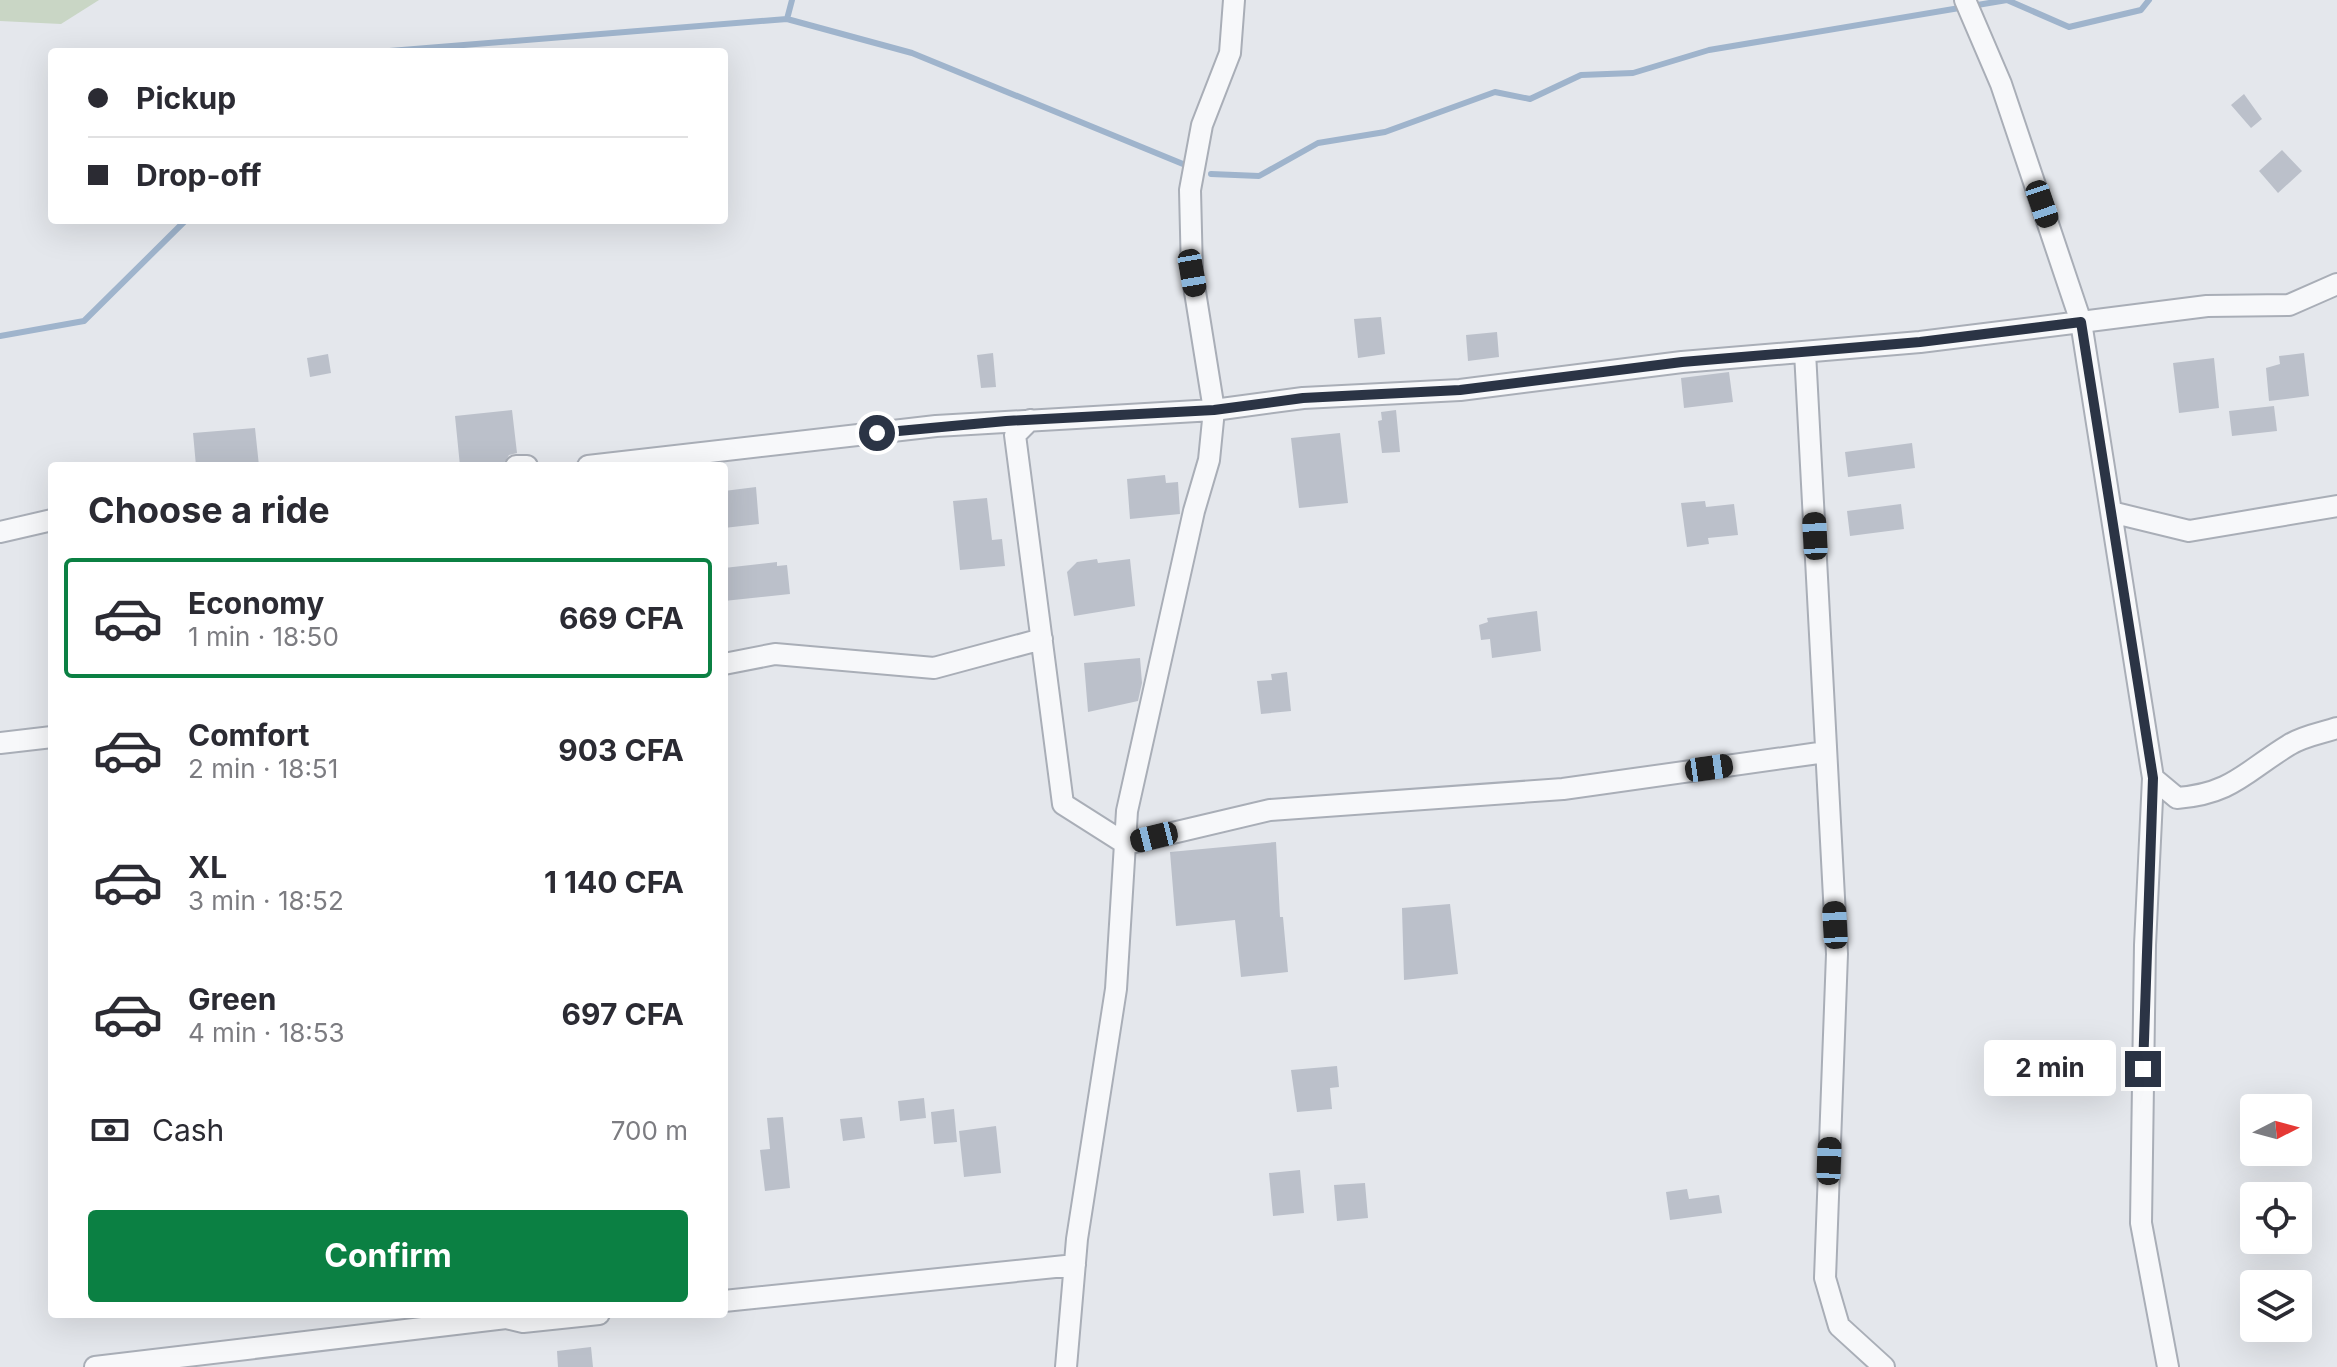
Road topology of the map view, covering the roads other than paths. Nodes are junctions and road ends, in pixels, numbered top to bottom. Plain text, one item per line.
1 (1234, 0) edge
2 (1965, 0) edge
3 (2337, 284) edge
4 (2081, 322) junction
5 (1805, 352) junction
6 (1214, 410) junction
7 (1030, 420) junction
8 (623, 462) edge
9 (2337, 506) edge
10 (2111, 512) junction
11 (48, 521) edge
12 (0, 532) edge
13 (1042, 639) junction
14 (728, 663) edge
15 (2337, 728) edge
16 (48, 737) edge
17 (0, 743) edge
18 (1826, 752) junction
19 (2153, 778) junction
20 (1126, 844) junction
21 (1075, 1265) junction
22 (728, 1301) edge
23 (506, 1318) edge
24 (506, 1318) edge
25 (561, 1318) edge
26 (95, 1367) edge
27 (1066, 1367) edge
28 (1884, 1367) edge
29 (2168, 1367) edge

1 - 6 street
2 - 4 street
3 - 4 street
4 - 5 street
4 - 10 street
5 - 6 street
5 - 18 street
6 - 7 street
6 - 20 street
7 - 8 street
7 - 13 street
9 - 10 street
10 - 19 street
11 - 12 street
13 - 14 street
13 - 20 street
15 - 19 street
16 - 17 street
18 - 20 street
18 - 28 street
19 - 29 street
20 - 21 street
21 - 22 street
21 - 27 street
23 - 25 street
24 - 26 street

